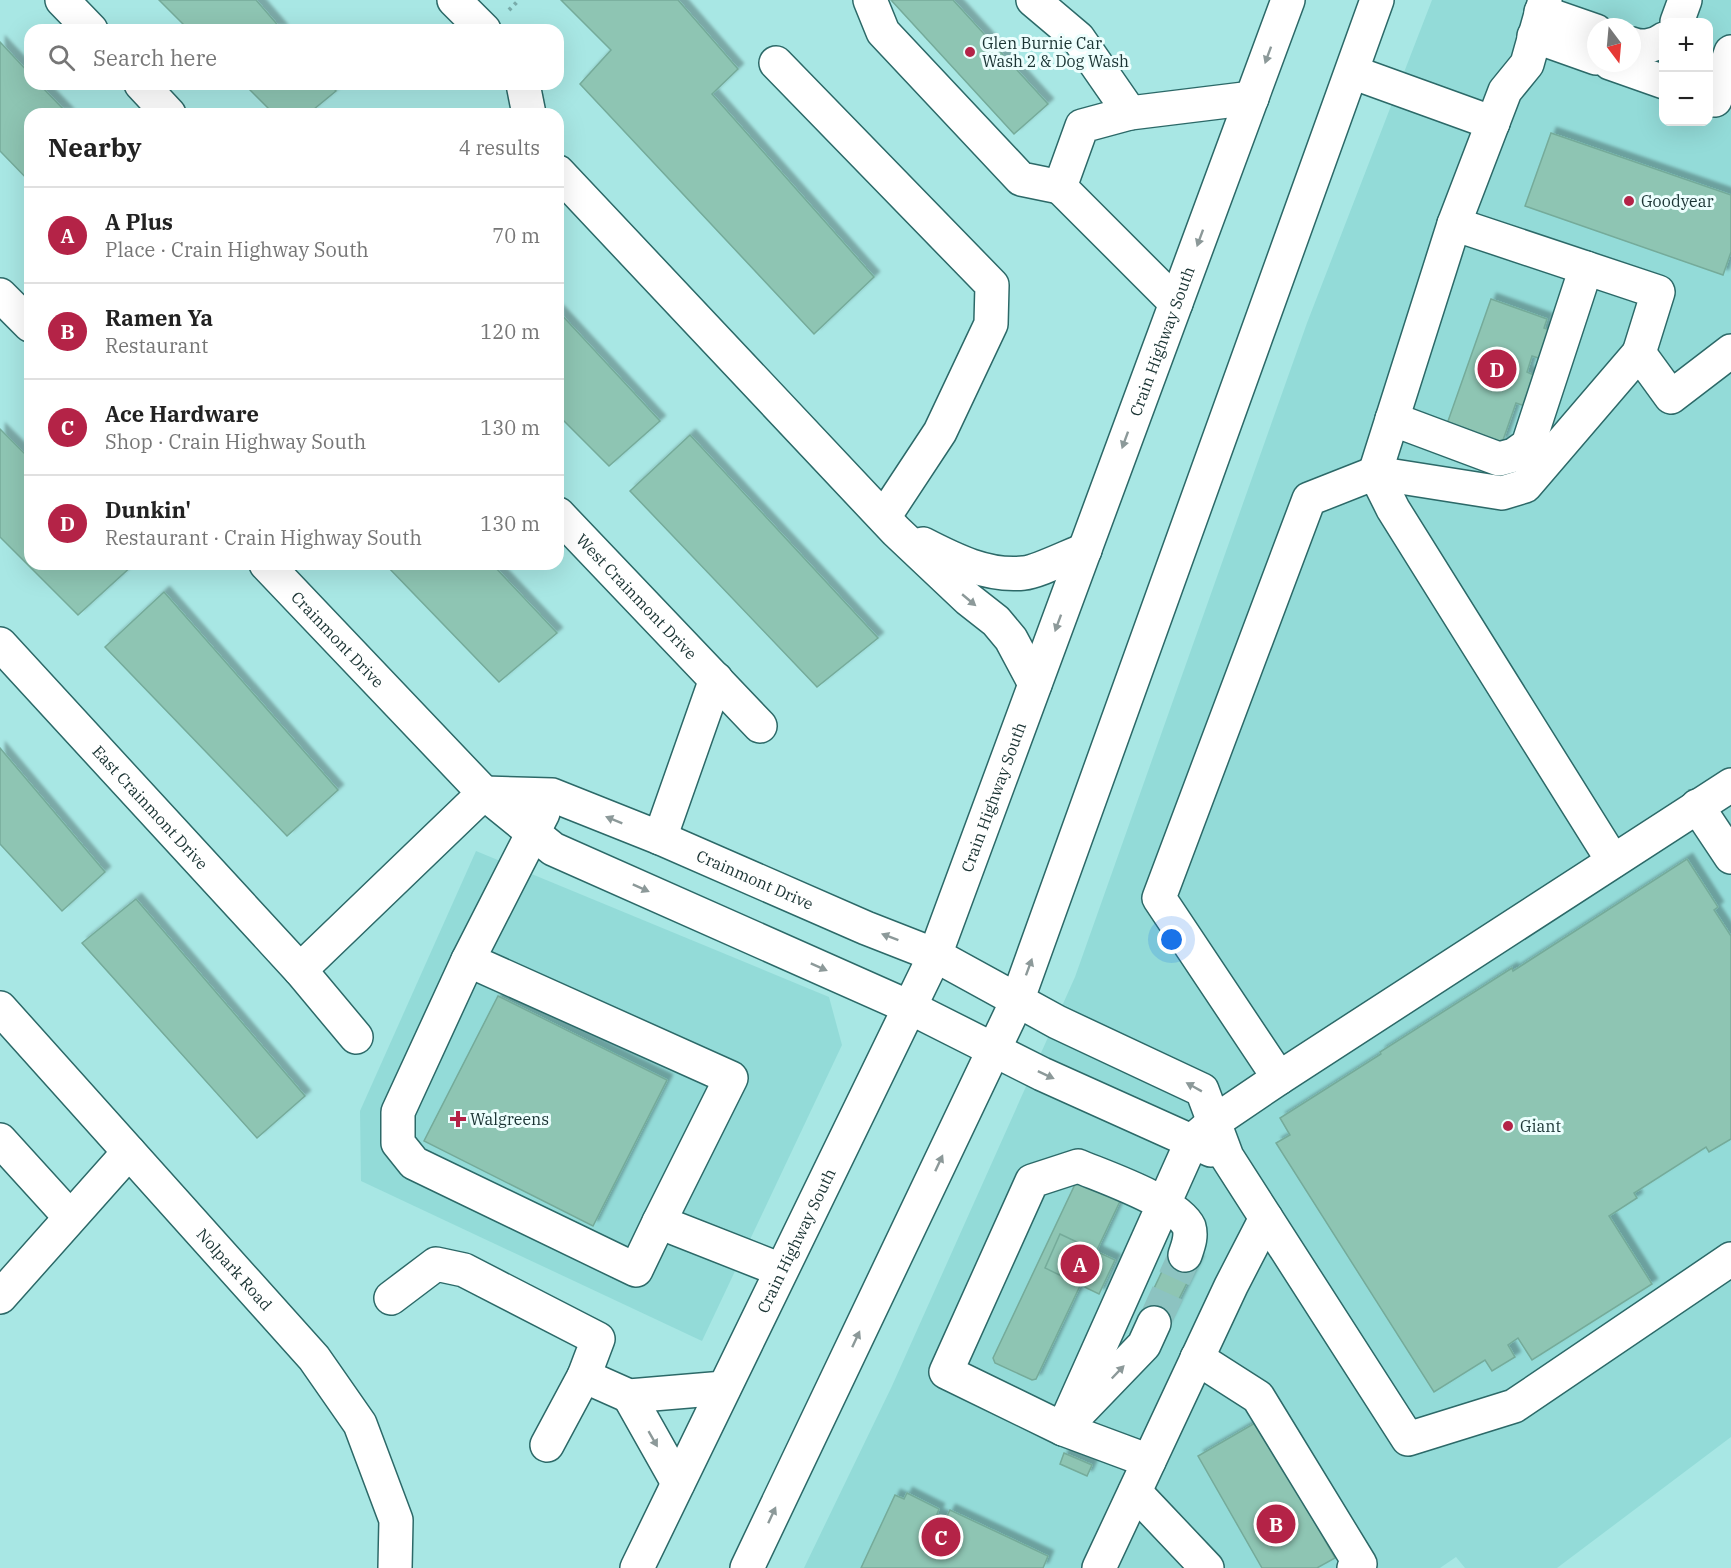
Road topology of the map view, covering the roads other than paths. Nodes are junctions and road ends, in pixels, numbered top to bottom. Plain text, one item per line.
1 (62, 0) edge
2 (454, 0) edge
3 (870, 0) edge
4 (1033, 0) edge
5 (1288, 0) edge
6 (1377, 0) edge
7 (1685, 0) edge
8 (1540, 16) edge
9 (1678, 18) edge
10 (85, 24) edge
11 (478, 24) edge
12 (1587, 29) edge
13 (1659, 43) edge
14 (1641, 46) edge
15 (1587, 51) edge
16 (1731, 52) edge
17 (776, 63) dead end
18 (1352, 72) junction
19 (1636, 72) edge
20 (1659, 80) edge
21 (147, 90) edge
22 (524, 90) edge
23 (1252, 98) junction
24 (1718, 101) edge
25 (164, 108) edge
26 (528, 108) edge
27 (1130, 113) junction
28 (1493, 123) junction
29 (564, 178) edge
30 (1060, 187) junction
31 (1454, 224) junction
32 (1586, 268) junction
33 (0, 295) edge
34 (1176, 303) junction
35 (24, 319) edge
36 (1731, 351) edge
37 (1639, 353) junction
38 (1392, 419) junction
39 (1375, 473) junction
40 (564, 520) edge
41 (890, 524) junction
42 (1085, 550) junction
43 (272, 570) edge
44 (0, 644) edge
45 (716, 679) junction
46 (1035, 684) junction
47 (760, 726) dead end
48 (1731, 785) edge
49 (484, 794) junction
50 (552, 795) junction
51 (1697, 807) junction
52 (532, 832) junction
53 (660, 838) junction
54 (1731, 857) edge
55 (1612, 861) junction
56 (935, 955) junction
57 (468, 960) junction
58 (300, 970) junction
59 (1017, 1001) junction
60 (909, 1007) junction
61 (0, 1008) edge
62 (356, 1037) dead end
63 (993, 1049) junction
64 (1279, 1078) junction
65 (1203, 1132) junction
66 (0, 1140) edge
67 (129, 1152) junction
68 (1164, 1204) junction
69 (70, 1217) junction
70 (1266, 1218) junction
71 (659, 1222) junction
72 (1185, 1255) tunnel mouth
73 (1731, 1259) edge
74 (781, 1270) junction
75 (0, 1297) edge
76 (392, 1298) dead end
77 (1154, 1323) tunnel mouth
78 (1197, 1358) junction
79 (584, 1376) junction
80 (724, 1388) junction
81 (628, 1396) junction
82 (1064, 1429) junction
83 (547, 1445) dead end
84 (1149, 1461) junction
85 (678, 1482) junction
86 (1135, 1492) junction
87 (395, 1568) edge
88 (637, 1568) edge
89 (747, 1568) edge
90 (1099, 1568) edge
91 (1207, 1568) edge
92 (1354, 1568) edge

1 - 10 street
2 - 11 street
3 - 30 street
4 - 27 street
5 -> 23 street, Crain Highway South
6 - 18 street
7 - 9 street
8 - 12 street
8 - 15 street
8 - 28 street
13 - 14 street
16 - 24 street
17 - 41 street
18 - 28 street
59 -> 18 street
19 - 20 street
21 - 25 street
22 - 26 street
23 - 27 street
23 -> 34 street, Crain Highway South
27 - 30 street
28 - 31 street
29 - 41 street
30 - 34 street
31 - 32 street
31 - 38 street
32 - 37 street
32 - 38 street
33 - 35 street
34 -> 42 street, Crain Highway South
36 - 37 street
37 - 39 street
38 - 39 street
39 - 55 street
39 - 64 street
40 - 45 street, West Crainmont Drive
41 - 42 street
41 -> 46 street
42 -> 46 street, Crain Highway South
43 - 49 street, Crainmont Drive
44 - 58 street, East Crainmont Drive
45 - 47 street, West Crainmont Drive
45 - 53 street
46 - 56 street, Crain Highway South
48 - 51 street
49 - 50 street, Crainmont Drive
49 - 52 street, Crainmont Drive
49 - 58 street
50 - 52 street
53 -> 50 street, Crainmont Drive
51 - 54 street
51 - 55 street
52 - 57 street
52 -> 60 street, Crainmont Drive
56 -> 53 street, Crainmont Drive
55 - 64 street
56 - 59 street, Crainmont Drive
56 - 60 street, Crain Highway South
57 - 71 street
57 - 71 street
58 - 62 street, East Crainmont Drive
59 - 63 street
65 -> 59 street, Crainmont Drive
60 - 63 street, Crainmont Drive
60 - 74 street, Crain Highway South
61 - 67 street, Nolpark Road
63 -> 65 street, Crainmont Drive
89 -> 63 street
64 - 65 street
65 - 68 street
65 - 70 street, Crainmont Drive
66 - 69 street
67 - 69 street
67 - 87 street, Nolpark Road
68 - 72 street
68 - 82 street
68 - 82 street
69 - 75 street
70 - 73 street, Crainmont Drive
70 - 78 street
71 - 74 street
74 - 80 street, Crain Highway South
76 - 79 street
82 -> 77 street
78 - 84 street
78 - 92 street
79 - 81 street
79 - 83 street
80 - 81 street
80 - 85 street, Crain Highway South
81 -> 85 street
82 - 84 street
84 - 86 street
85 - 88 street, Crain Highway South
86 - 90 street
86 - 91 street

